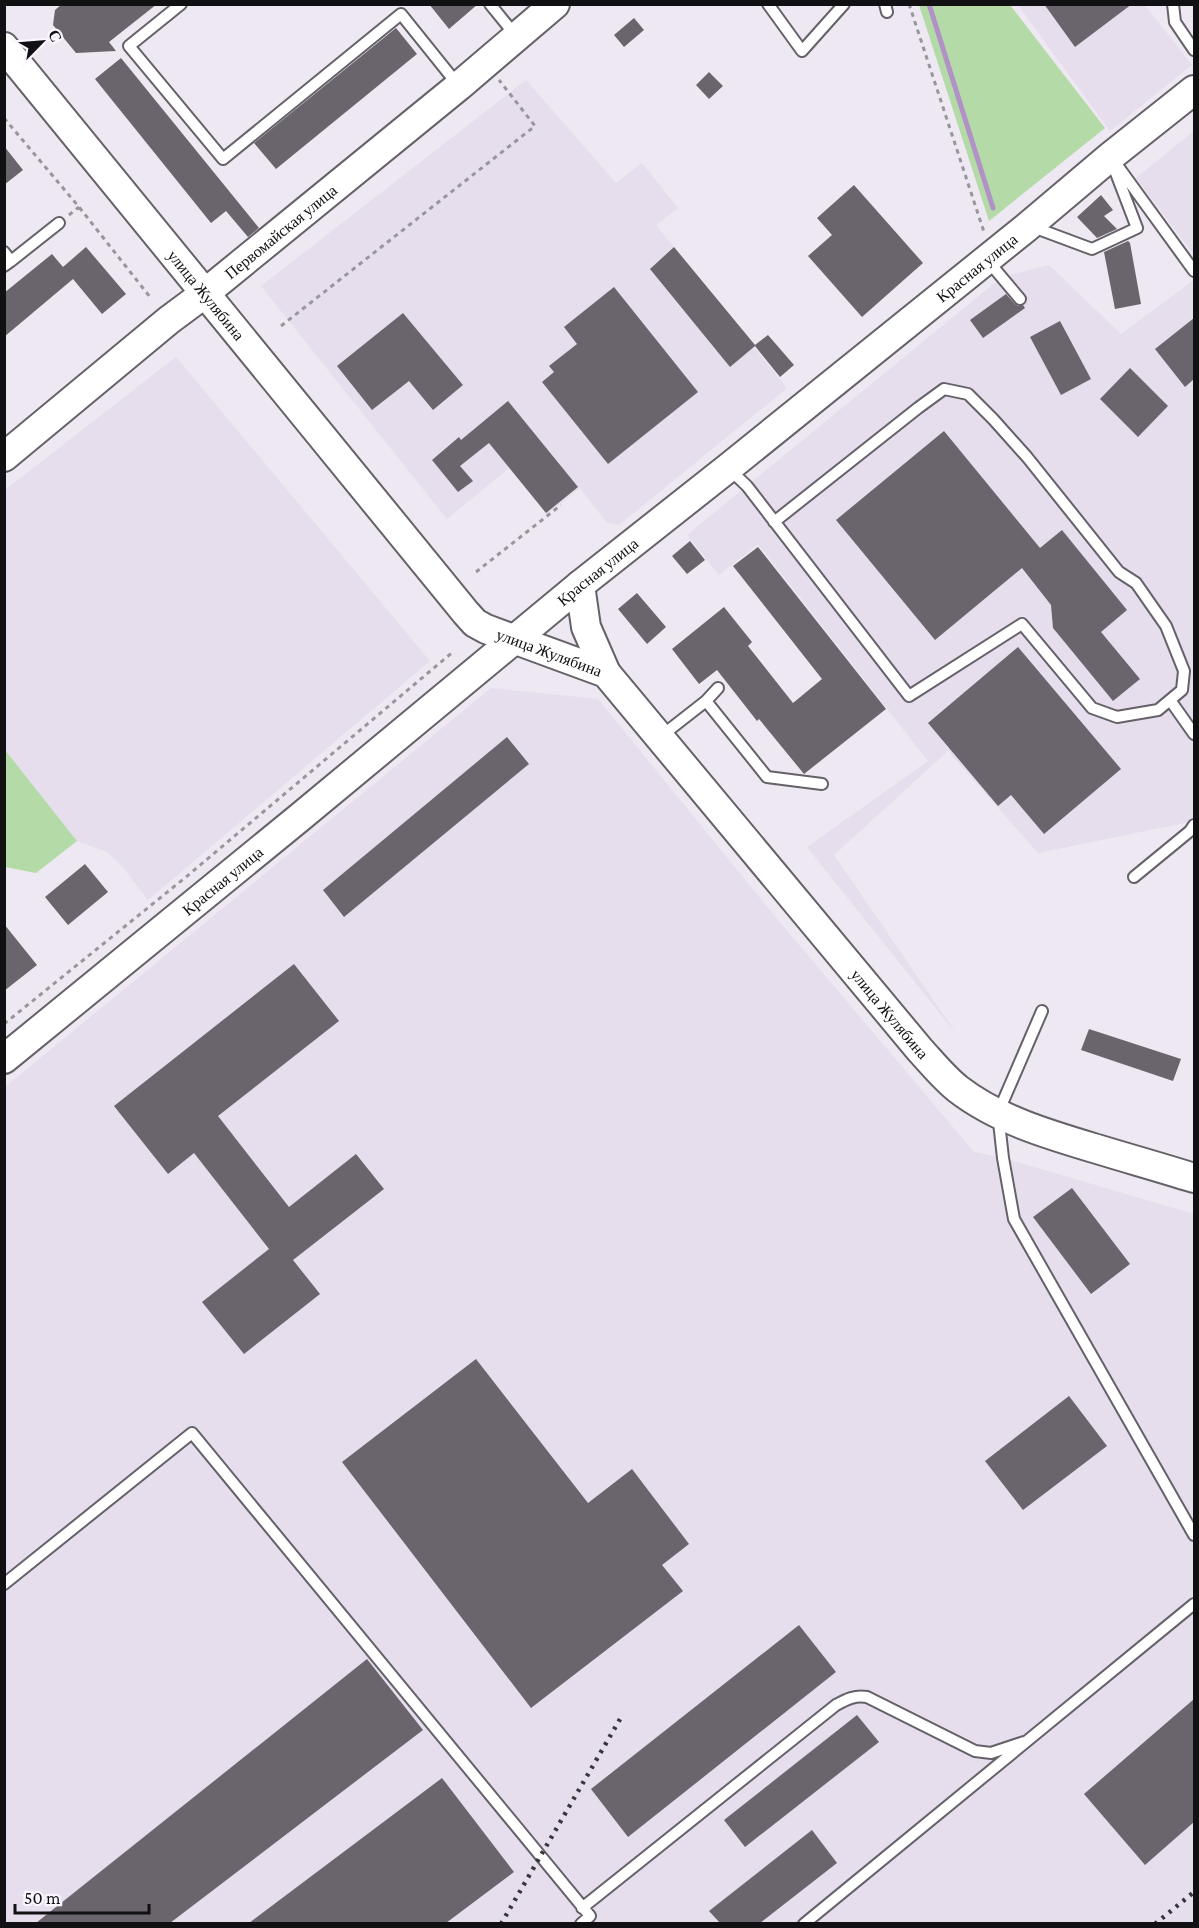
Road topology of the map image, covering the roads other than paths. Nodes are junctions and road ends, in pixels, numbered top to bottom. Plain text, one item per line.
1 (181, 4) edge
2 (490, 4) edge
3 (555, 4) edge
4 (844, 4) edge
5 (1173, 4) edge
6 (770, 5) edge
7 (516, 36) junction
8 (4, 46) edge
9 (1194, 50) edge
10 (459, 86) junction
11 (1194, 90) edge
12 (1111, 156) junction
13 (58, 223) dead end
14 (1027, 226) junction
15 (986, 248) junction
16 (7, 260) edge
17 (1194, 271) edge
18 (204, 294) junction
19 (1020, 299) dead end
20 (4, 457) edge
21 (728, 468) junction
22 (774, 522) junction
23 (580, 585) junction
24 (514, 640) junction
25 (606, 673) junction
26 (718, 688) dead end
27 (1170, 700) junction
28 (706, 701) junction
29 (1194, 734) edge
30 (660, 737) junction
31 (822, 784) dead end
32 (1194, 825) edge
33 (1134, 878) dead end
34 (1042, 1011) dead end
35 (4, 1059) edge
36 (998, 1113) junction
37 (1194, 1178) edge
38 (1194, 1535) edge
39 (4, 1584) edge
40 (1194, 1604) edge
41 (1024, 1742) junction
42 (582, 1908) junction
43 (581, 1923) edge
44 (804, 1923) edge

1 - 10 lane
2 - 7 lane
3 - 7 main road, Первомайская улица
4 - 6 lane
5 - 9 lane
7 - 10 main road, Первомайская улица
8 - 18 main road, улица Жулябина
10 - 18 main road, Первомайская улица
11 - 12 main road, Красная улица
12 - 14 main road, Красная улица
12 - 14 lane
12 - 17 lane
13 - 16 lane
14 - 15 main road, Красная улица
15 - 19 lane
15 - 21 main road, Красная улица
18 - 20 main road, Первомайская улица
18 - 24 main road, улица Жулябина
21 - 22 lane
21 - 23 main road, Красная улица
22 - 27 lane
22 - 27 lane
23 - 24 main road, Красная улица
23 - 25 main road
24 - 25 main road, улица Жулябина
24 - 35 main road, Красная улица
25 - 30 main road, улица Жулябина
26 - 28 lane
27 - 29 lane
28 - 30 lane
28 - 31 lane
30 - 36 main road, улица Жулябина
32 - 33 lane
34 - 36 lane
36 - 37 main road, улица Жулябина
36 - 38 lane
39 - 42 lane
40 - 41 lane
41 - 42 lane
41 - 44 lane
42 - 43 lane

